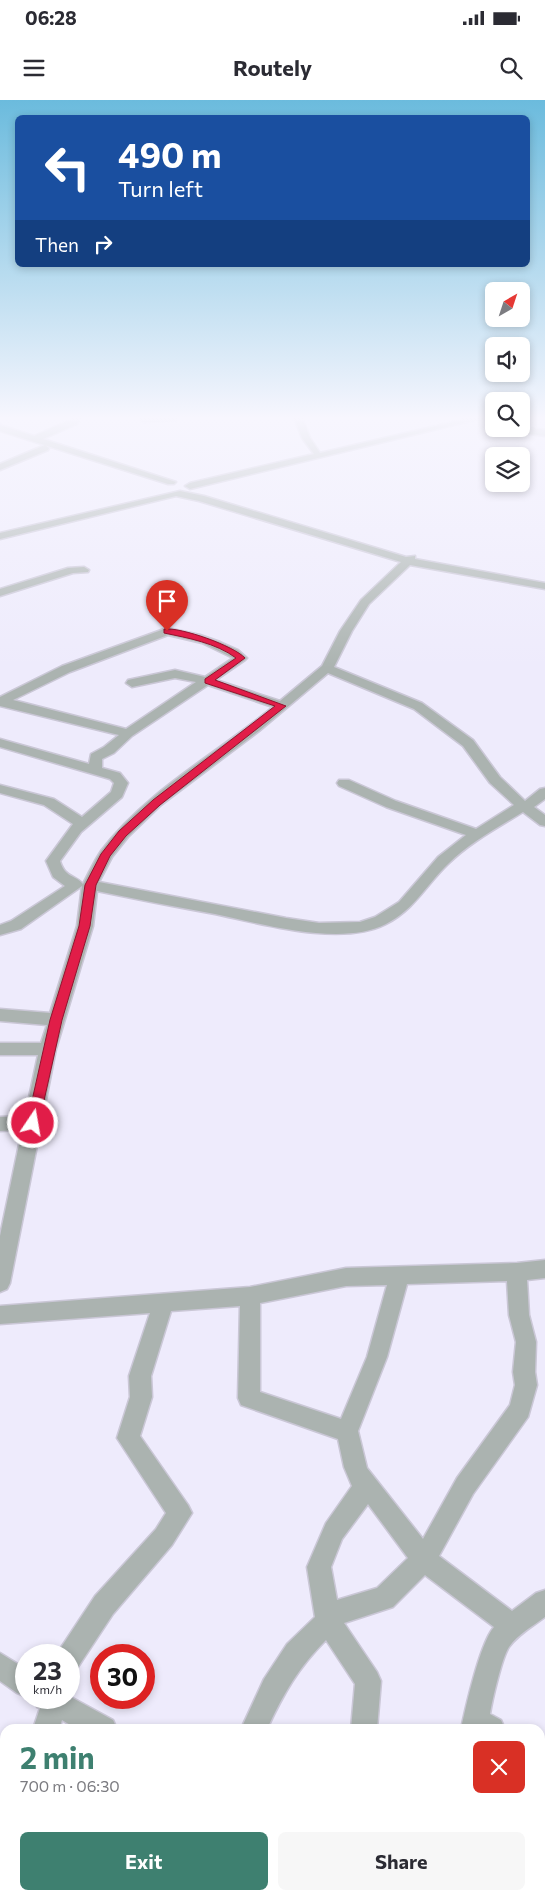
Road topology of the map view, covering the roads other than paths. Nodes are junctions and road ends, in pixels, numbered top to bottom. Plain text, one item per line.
1 (127, 501) edge
2 (145, 501) edge
3 (211, 501) edge
4 (226, 501) edge
5 (0, 534) edge
6 (409, 559) junction
7 (84, 570) dead end
8 (545, 584) edge
9 (0, 593) edge
10 (327, 668) junction
11 (208, 681) junction
12 (132, 683) dead end
13 (1, 702) edge
14 (282, 706) junction
15 (128, 733) junction
16 (0, 742) edge
17 (95, 770) junction
18 (344, 783) dead end
19 (0, 789) edge
20 (545, 792) edge
21 (524, 806) junction
22 (545, 822) edge
23 (81, 823) junction
24 (477, 834) junction
25 (90, 885) junction
26 (0, 930) edge
27 (0, 1015) edge
28 (56, 1020) junction
29 (0, 1049) edge
30 (48, 1049) junction
31 (33, 1123) junction
32 (0, 1124) edge
33 (545, 1269) edge
34 (517, 1272) junction
35 (399, 1276) junction
36 (0, 1284) edge
37 (250, 1296) junction
38 (163, 1302) junction
39 (0, 1315) edge
40 (347, 1431) junction
41 (355, 1467) junction
42 (424, 1560) junction
43 (545, 1602) edge
44 (328, 1621) junction
45 (512, 1626) junction
46 (78, 1644) edge
47 (0, 1666) edge
48 (15, 1676) edge
49 (49, 1709) edge
50 (67, 1709) edge
51 (47, 1724) edge
52 (95, 1724) edge
53 (256, 1724) edge
54 (364, 1724) edge
55 (481, 1724) edge

1 - 5 street
2 - 5 street
3 - 6 street
4 - 6 street
6 - 8 street
6 - 10 street
7 - 9 street
10 - 14 street
10 - 21 street
11 - 12 street
11 - 13 street
11 - 14 street
11 - 15 street
13 - 15 street
14 - 25 street
15 - 17 street
16 - 17 street
17 - 23 street
18 - 24 street
19 - 23 street
20 - 21 street
21 - 22 street
21 - 24 street
23 - 26 street
24 - 25 street
25 - 28 street
27 - 28 street
28 - 30 street
29 - 30 street
30 - 31 street
31 - 32 street
31 - 36 street
33 - 34 street
34 - 35 street
34 - 42 street
35 - 37 street
35 - 40 street
37 - 38 street
37 - 40 street
38 - 39 street
38 - 46 street
40 - 41 street
41 - 42 street
41 - 44 street
42 - 44 street
42 - 45 street
43 - 45 street
44 - 53 street
44 - 54 street
45 - 55 street
47 - 48 street
49 - 51 street
50 - 52 street

